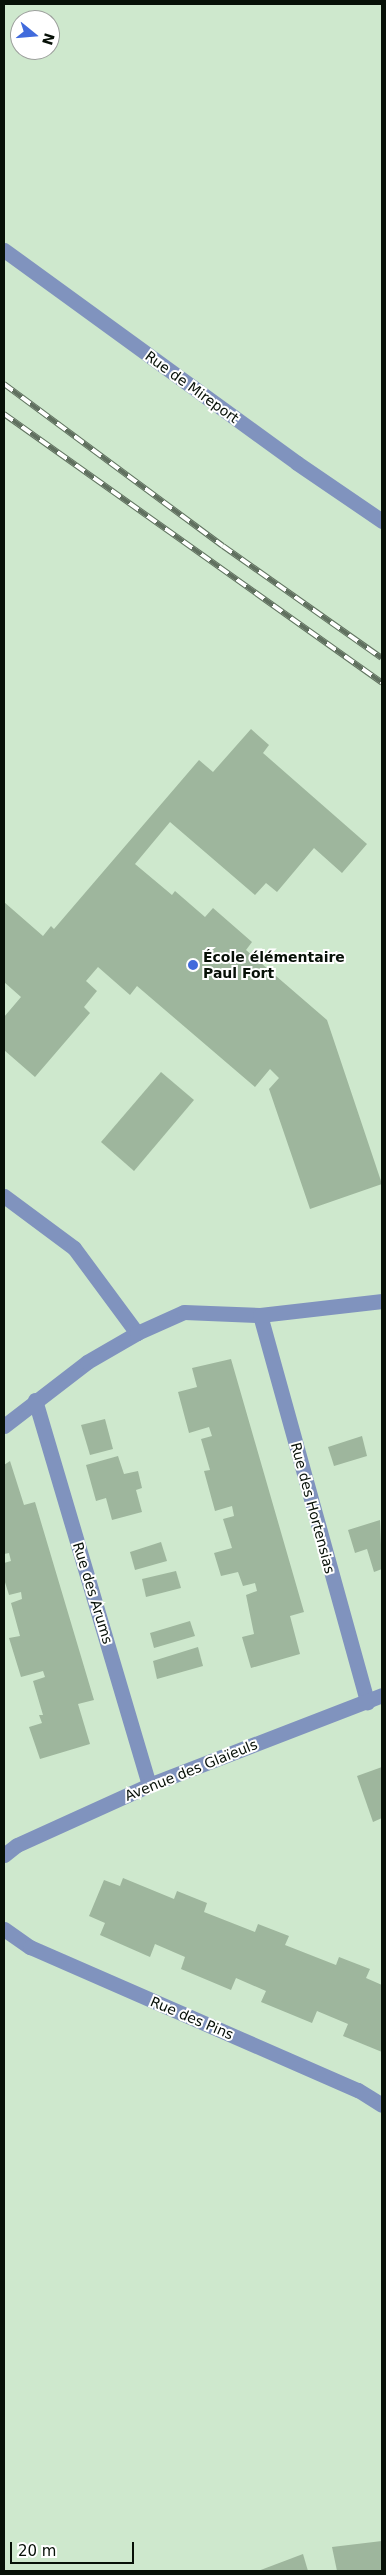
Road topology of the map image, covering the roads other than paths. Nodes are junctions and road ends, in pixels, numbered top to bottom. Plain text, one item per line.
1 (4, 250) edge
2 (382, 521) edge
3 (4, 1196) edge
4 (382, 1301) edge
5 (260, 1315) junction
6 (136, 1333) junction
7 (35, 1400) junction
8 (4, 1426) edge
9 (382, 1695) edge
10 (367, 1702) junction
11 (149, 1785) junction
12 (4, 1855) edge
13 (4, 1929) edge
14 (382, 2105) edge

1 - 2 street, Rue de Mireport
3 - 6 street
4 - 5 street
5 - 6 street
5 - 10 street, Rue des Hortensias
6 - 7 street
7 - 8 street
7 - 11 street, Rue des Arums
9 - 10 street, Avenue des Glaïeuls
10 - 11 street, Avenue des Glaïeuls
11 - 12 street, Avenue des Glaïeuls
13 - 14 street, Rue des Pins

